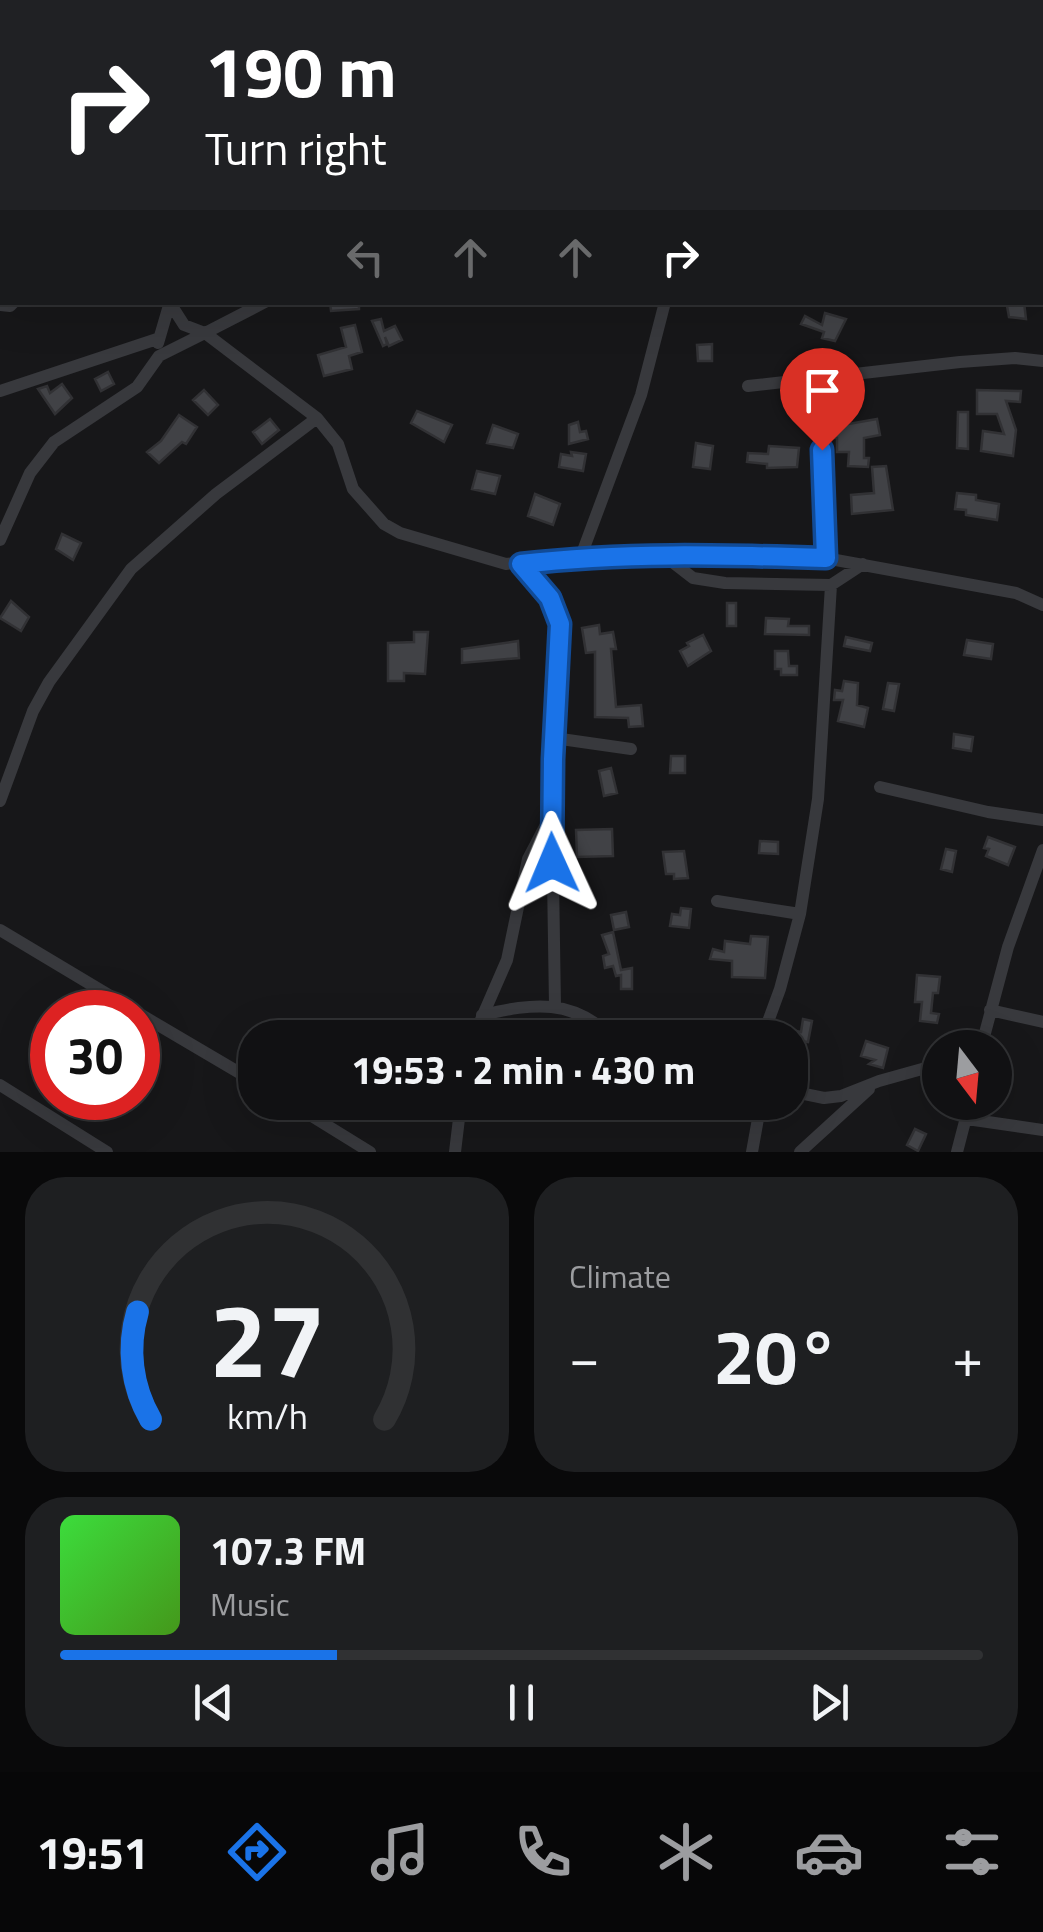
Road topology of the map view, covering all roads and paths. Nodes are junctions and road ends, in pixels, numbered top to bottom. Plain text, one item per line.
1 (169, 305) edge
2 (171, 305) edge
3 (259, 305) edge
4 (665, 305) edge
5 (204, 333) junction
6 (157, 339) junction
7 (159, 356) junction
8 (1043, 361) edge
9 (819, 377) junction
10 (748, 386) dead end
11 (0, 391) edge
12 (317, 418) junction
13 (0, 540) edge
14 (662, 554) junction
15 (582, 556) junction
16 (826, 558) junction
17 (521, 564) junction
18 (863, 564) junction
19 (831, 585) junction
20 (1043, 605) edge
21 (554, 738) junction
22 (631, 749) dead end
23 (880, 787) dead end
24 (0, 801) edge
25 (552, 812) junction
26 (1043, 820) edge
27 (1043, 850) edge
28 (717, 901) dead end
29 (800, 914) junction
30 (0, 930) edge
31 (99, 990) edge
32 (554, 1006) junction
33 (990, 1010) junction
34 (482, 1015) junction
35 (480, 1020) edge
36 (591, 1020) edge
37 (769, 1020) edge
38 (1043, 1022) edge
39 (160, 1026) edge
40 (986, 1030) edge
41 (922, 1069) edge
42 (238, 1072) edge
43 (879, 1081) junction
44 (0, 1085) edge
45 (808, 1094) edge
46 (318, 1120) edge
47 (458, 1120) edge
48 (758, 1120) edge
49 (967, 1120) edge
50 (974, 1120) edge
51 (1043, 1130) edge
52 (106, 1152) edge
53 (370, 1152) edge
54 (455, 1152) edge
55 (752, 1152) edge
56 (800, 1152) edge
57 (957, 1152) edge

1 - 6 street
2 - 5 street
3 - 5 street
4 - 15 street
5 - 7 street
5 - 12 street
6 - 7 street
6 - 11 street
7 - 13 street
8 - 9 street
9 - 10 street
9 - 16 street
12 - 17 street
12 - 24 street
14 - 15 street
14 - 16 street
14 - 19 street
15 - 17 street
16 - 18 street
17 - 21 street
18 - 19 street
18 - 20 street
19 - 29 street
21 - 22 street
21 - 25 street
23 - 26 street
25 - 32 street
25 - 34 street
27 - 33 street
28 - 29 street
29 - 37 street
30 - 31 street
32 - 34 street
32 - 36 street
33 - 38 street
33 - 40 street
34 - 35 street
39 - 42 street
41 - 43 street
43 - 45 street
43 - 56 street
44 - 52 street
46 - 53 street
47 - 54 street
48 - 55 street
49 - 57 street
50 - 51 street

